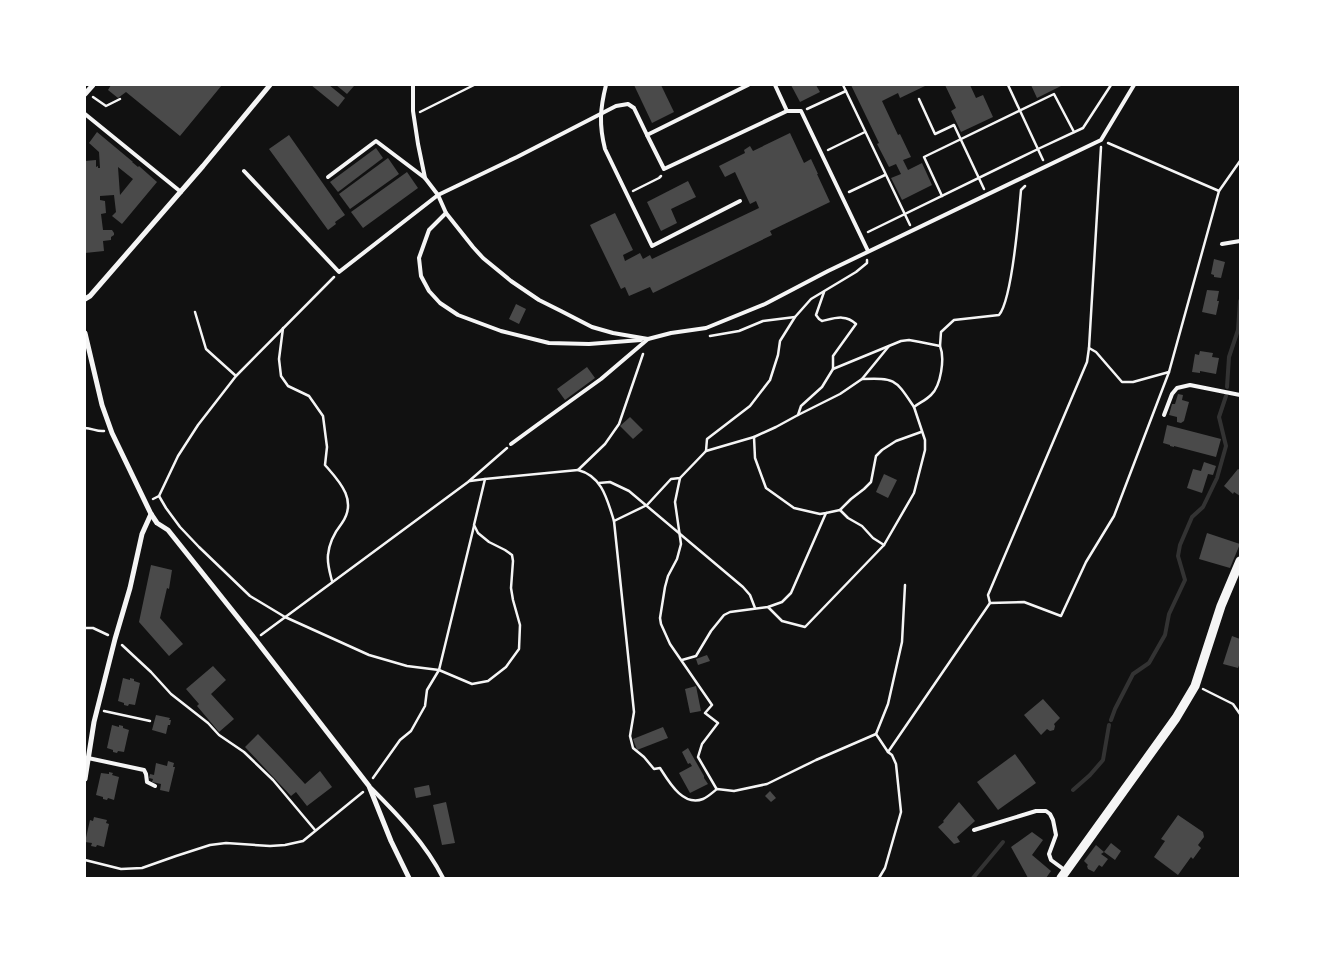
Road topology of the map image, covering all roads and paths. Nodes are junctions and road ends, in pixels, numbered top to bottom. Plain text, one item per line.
1 (93, 85) edge
2 (270, 85) edge
3 (413, 85) edge
4 (474, 85) edge
5 (606, 85) edge
6 (748, 85) edge
7 (774, 85) edge
8 (843, 85) edge
9 (1008, 85) edge
10 (1111, 85) edge
11 (1134, 85) edge
12 (846, 91) junction
13 (85, 94) edge
14 (92, 96) dead end
15 (120, 99) dead end
16 (919, 99) dead end
17 (1020, 110) junction
18 (787, 111) junction
19 (801, 112) junction
20 (85, 114) edge
21 (414, 115) junction
22 (600, 115) junction
23 (865, 132) junction
24 (1074, 132) junction
25 (647, 135) junction
26 (961, 139) junction
27 (1101, 140) junction
28 (1038, 149) junction
29 (821, 153) junction
30 (1240, 160) edge
31 (1046, 166) junction
32 (664, 169) junction
33 (244, 171) dead end
34 (885, 174) junction
35 (1031, 174) junction
36 (328, 177) dead end
37 (425, 178) junction
38 (979, 178) junction
39 (1219, 191) junction
40 (181, 192) junction
41 (627, 194) junction
42 (438, 195) junction
43 (987, 195) junction
44 (841, 196) junction
45 (942, 196) junction
46 (740, 201) dead end
47 (446, 213) junction
48 (904, 214) junction
49 (913, 231) junction
50 (860, 237) junction
51 (1240, 241) edge
52 (1222, 244) dead end
53 (868, 251) junction
54 (339, 272) junction
55 (824, 292) junction
56 (85, 299) edge
57 (195, 312) dead end
58 (283, 328) junction
59 (85, 333) edge
60 (648, 339) junction
61 (889, 346) junction
62 (940, 346) junction
63 (1089, 348) junction
64 (833, 369) junction
65 (1169, 372) junction
66 (236, 376) junction
67 (862, 379) junction
68 (1240, 395) edge
69 (914, 407) junction
70 (798, 415) junction
71 (1164, 415) dead end
72 (85, 428) edge
73 (105, 431) dead end
74 (921, 432) junction
75 (754, 437) junction
76 (511, 444) joint
77 (706, 451) junction
78 (578, 470) junction
79 (485, 478) junction
80 (680, 478) junction
81 (468, 482) junction
82 (599, 483) junction
83 (159, 496) junction
84 (146, 503) junction
85 (647, 505) junction
86 (840, 510) junction
87 (826, 513) junction
88 (151, 514) junction
89 (614, 521) junction
90 (474, 525) junction
91 (680, 534) junction
92 (884, 545) junction
93 (1240, 561) edge
94 (332, 581) junction
95 (905, 585) dead end
96 (990, 603) junction
97 (768, 606) junction
98 (755, 608) junction
99 (285, 617) junction
100 (85, 628) edge
101 (113, 638) junction
102 (255, 640) junction
103 (682, 660) junction
104 (439, 670) junction
105 (1195, 686) junction
106 (1233, 704) junction
107 (1240, 707) edge
108 (98, 710) junction
109 (1240, 714) edge
110 (150, 721) dead end
111 (876, 734) junction
112 (888, 752) junction
113 (88, 758) junction
114 (85, 779) edge
115 (155, 786) dead end
116 (369, 786) junction
117 (716, 789) junction
118 (315, 830) junction
119 (974, 830) dead end
120 (85, 860) edge
121 (1063, 874) edge
122 (409, 878) edge
123 (443, 878) edge
124 (879, 878) edge

1 - 13 street
2 - 40 street
3 - 21 lane
4 - 21 path
5 - 22 lane
6 - 25 lane
7 - 18 lane
8 - 12 path
9 - 17 path
10 - 24 path
11 - 27 lane
12 - 19 path
12 - 23 path
14 - 15 path
16 - 26 path
17 - 24 path
17 - 26 path
17 - 28 path
18 - 19 lane
18 - 32 lane
19 - 29 lane
20 - 40 lane
21 - 37 lane
22 - 25 lane
22 - 41 lane
22 - 42 lane
23 - 29 path
23 - 34 path
24 - 28 path
25 - 32 lane
26 - 38 path
26 - 45 path
27 - 31 lane
27 - 39 path
27 - 63 path
28 - 31 path
28 - 38 path
29 - 44 lane
30 - 39 path
31 - 35 lane
32 - 41 path
33 - 54 lane
34 - 44 path
34 - 48 path
35 - 43 lane
35 - 62 path
36 - 37 lane
37 - 42 lane
38 - 43 path
38 - 45 path
39 - 65 path
40 - 56 street
41 - 46 lane
42 - 47 lane
42 - 54 lane
43 - 49 lane
44 - 50 lane
45 - 48 path
47 - 60 lane
47 - 60 lane
48 - 49 path
48 - 50 path
49 - 53 lane
50 - 53 lane
51 - 52 lane
53 - 55 path
53 - 60 lane
54 - 58 path
55 - 64 path
55 - 77 path
57 - 66 path
58 - 66 path
58 - 94 path
59 - 84 street
60 - 76 lane
60 - 78 path
61 - 62 path
61 - 64 path
61 - 67 path
62 - 69 path
63 - 65 path
63 - 96 path
64 - 70 path
65 - 96 path
66 - 83 path
67 - 69 path
67 - 70 path
68 - 71 lane
69 - 74 path
70 - 75 path
72 - 73 path
74 - 86 path
74 - 92 path
75 - 77 path
75 - 87 path
76 - 81 path
77 - 80 path
78 - 79 path
78 - 82 path
79 - 81 path
79 - 90 path
80 - 85 path
80 - 91 path
81 - 94 path
82 - 85 path
82 - 89 path
83 - 84 path
83 - 99 path
84 - 88 street
85 - 89 path
85 - 91 path
86 - 87 path
86 - 92 path
87 - 97 path
88 - 101 street
88 - 102 street
89 - 117 path
90 - 104 path
90 - 104 path
91 - 98 path
91 - 103 path
92 - 97 path
93 - 105 street
94 - 99 path
95 - 111 path
96 - 112 path
97 - 98 path
98 - 103 path
99 - 102 path
99 - 104 path
100 - 101 path
101 - 108 street
101 - 118 path
102 - 116 street
103 - 117 path
104 - 116 path
105 - 106 path
105 - 121 street
106 - 107 path
106 - 109 path
108 - 110 path
108 - 113 street
111 - 112 path
111 - 117 path
112 - 124 path
113 - 114 street
113 - 115 lane
116 - 118 path
116 - 122 street
116 - 123 lane
118 - 120 path
119 - 121 lane

